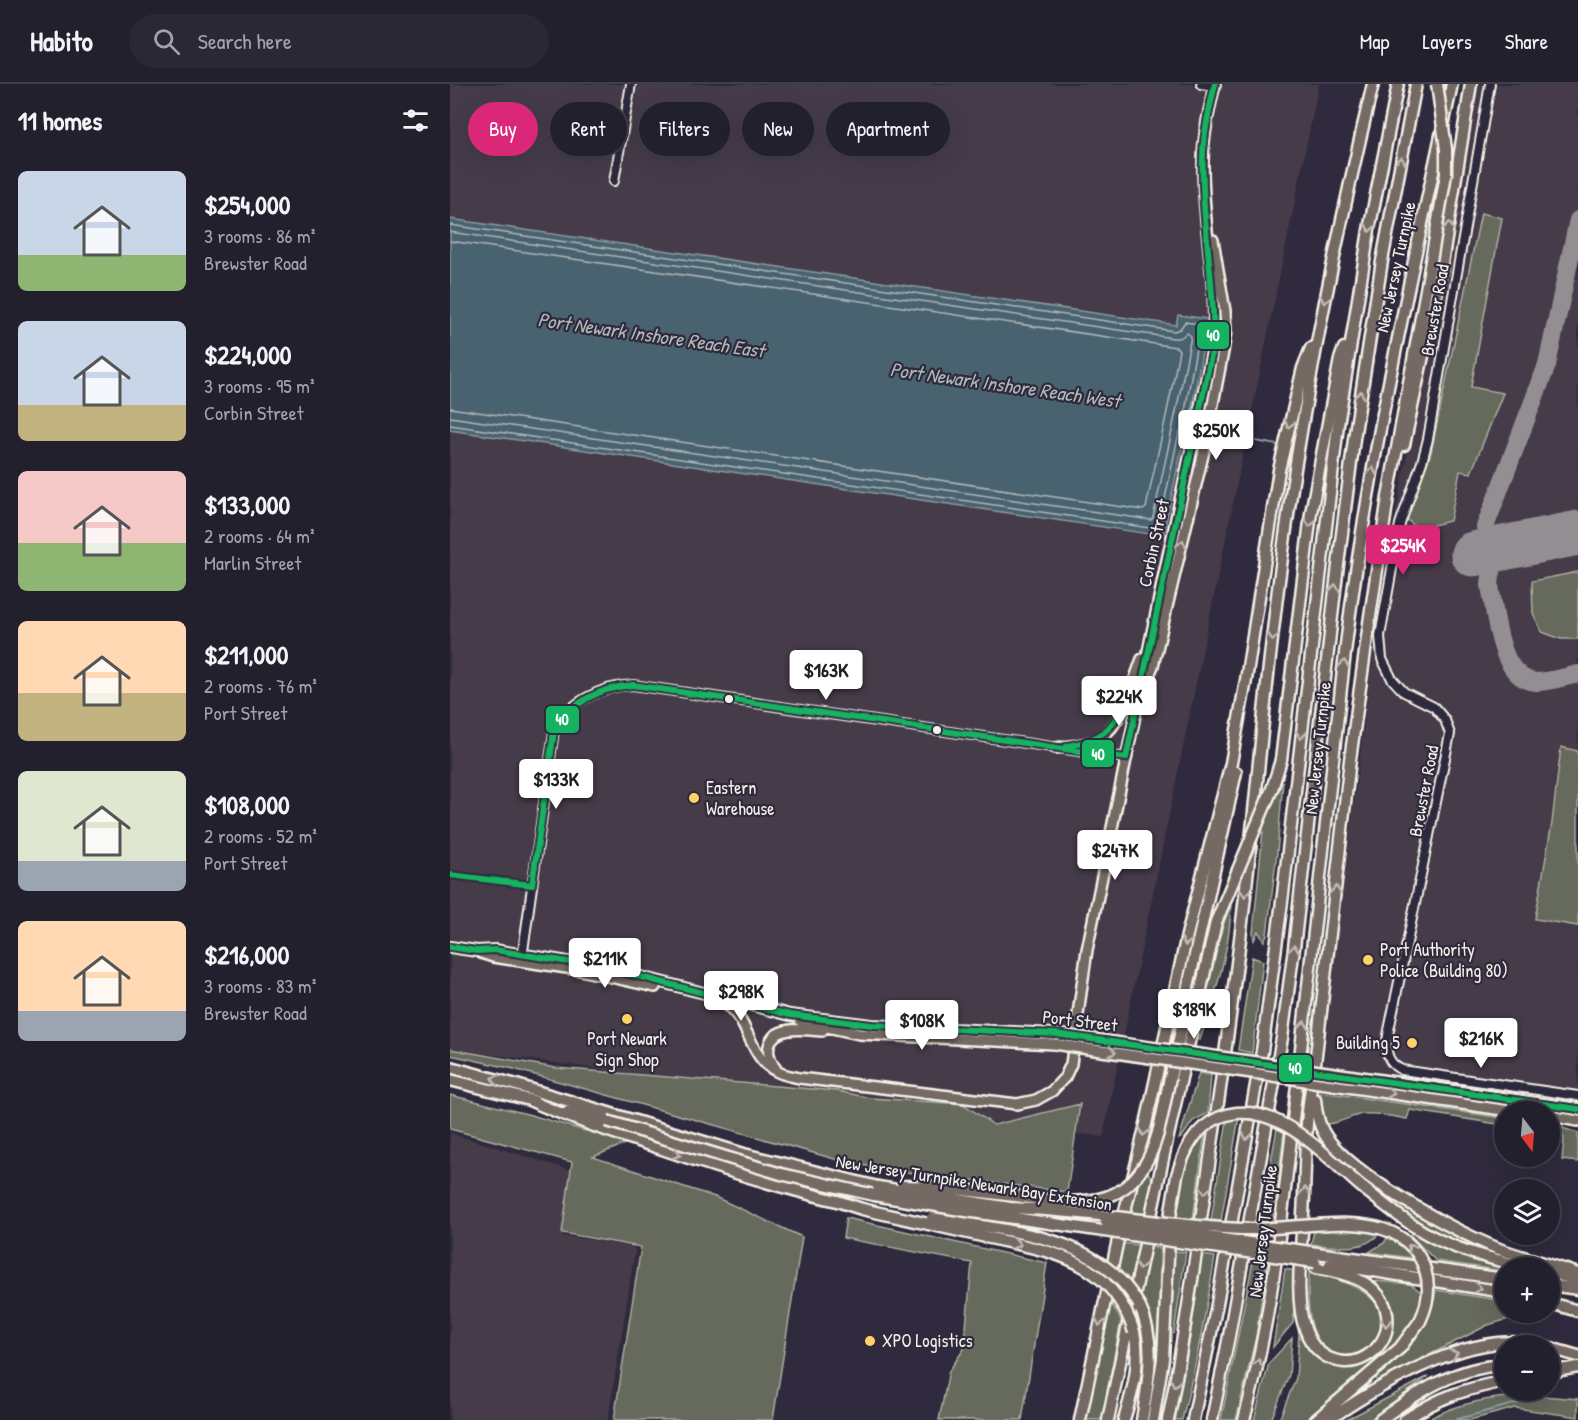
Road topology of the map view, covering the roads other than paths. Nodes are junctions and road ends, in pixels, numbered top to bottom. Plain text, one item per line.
1 (631, 84) edge
2 (1201, 84) edge
3 (1373, 84) edge
4 (1398, 84) edge
5 (1416, 84) edge
6 (1437, 84) edge
7 (1452, 84) edge
8 (1471, 84) edge
9 (1490, 84) edge
10 (1214, 85) edge
11 (614, 180) dead end
12 (1206, 214) junction
13 (1353, 323) junction
14 (1319, 328) junction
15 (1384, 530) junction
16 (1151, 638) junction
17 (1246, 680) junction
18 (1138, 701) junction
19 (1055, 748) junction
20 (1126, 758) junction
21 (1216, 922) junction
22 (450, 947) edge
23 (522, 958) junction
24 (695, 993) junction
25 (728, 1005) junction
26 (793, 1018) junction
27 (1183, 1018) junction
28 (859, 1034) junction
29 (1055, 1039) junction
30 (450, 1067) edge
31 (1314, 1073) junction
32 (782, 1074) junction
33 (450, 1080) edge
34 (1578, 1096) edge
35 (529, 1100) junction
36 (1494, 1109) edge
37 (1578, 1109) edge
38 (609, 1117) junction
39 (1560, 1118) edge
40 (1578, 1121) edge
41 (878, 1187) junction
42 (837, 1201) junction
43 (1010, 1208) junction
44 (1494, 1259) edge
45 (1315, 1261) junction
46 (1578, 1274) edge
47 (1560, 1276) edge
48 (1494, 1278) edge
49 (1578, 1280) edge
50 (1560, 1286) edge
51 (1578, 1289) edge
52 (1494, 1290) edge
53 (1560, 1306) edge
54 (1578, 1311) edge
55 (1494, 1344) edge
56 (1560, 1351) edge
57 (1578, 1356) edge
58 (1560, 1364) edge
59 (1578, 1365) edge
60 (1494, 1366) edge
61 (1560, 1370) edge
62 (1494, 1383) edge
63 (1080, 1420) edge
64 (1108, 1420) edge
65 (1124, 1420) edge
66 (1142, 1420) edge
67 (1153, 1420) edge
68 (1168, 1420) edge
69 (1193, 1420) edge
70 (1212, 1420) edge
71 (1244, 1420) edge
72 (1316, 1420) edge
73 (1328, 1420) edge
74 (1380, 1420) edge
75 (1405, 1420) edge

1 - 11 street
2 - 10 street
3 -> 14 highway
4 -> 13 highway, New Jersey Turnpike
70 -> 5 highway, New Jersey Turnpike
6 - 15 highway, bridge
71 -> 7 highway, New Jersey Turnpike
15 -> 8 highway
9 - 34 street, Brewster Road
10 - 12 main road, Corbin Street
12 - 16 main road, Corbin Street
18 -> 12 main road, Corbin Street
13 -> 21 highway, bridge
13 -> 69 highway, New Jersey Turnpike
14 -> 17 highway
14 -> 68 highway
31 -> 15 highway
16 - 18 main road, Corbin Street
16 - 19 main road
17 - 27 highway
17 -> 63 highway
18 - 20 main road, Corbin Street
19 - 20 street
19 - 23 street
20 - 32 main road, Corbin Street
21 - 27 highway
21 -> 64 highway
22 - 23 main road
23 - 24 main road
24 - 25 main road
24 - 26 main road
25 - 26 main road
25 - 32 main road
26 - 28 main road, Port Street
26 - 29 main road, Port Street
27 - 41 highway, bridge
28 - 29 main road, Port Street
28 - 32 main road
29 -> 36 main road, Port Street, bridge
29 - 37 main road, Port Street, bridge
38 -> 30 highway, New Jersey Turnpike Newark Bay Extension
45 -> 31 highway
31 - 46 highway
33 - 35 highway, New Jersey Turnpike Newark Bay Extension
35 - 38 highway, New Jersey Turnpike Newark Bay Extension
35 -> 42 highway
38 - 41 highway, New Jersey Turnpike Newark Bay Extension
38 - 45 highway, New Jersey Turnpike Newark Bay Extension, bridge
39 - 40 main road
41 - 43 highway, New Jersey Turnpike Newark Bay Extension, bridge
42 -> 65 highway, bridge
42 - 66 highway, bridge
43 - 45 highway, New Jersey Turnpike Newark Bay Extension, bridge
72 -> 43 highway, bridge
44 - 67 highway, bridge
45 - 48 highway, New Jersey Turnpike Newark Bay Extension
45 -> 52 highway, New Jersey Turnpike Newark Bay Extension
47 - 49 highway
50 - 51 highway
53 - 54 highway
73 -> 55 highway
56 - 57 highway
58 - 59 highway
59 - 61 highway
60 - 74 highway
62 - 75 highway

